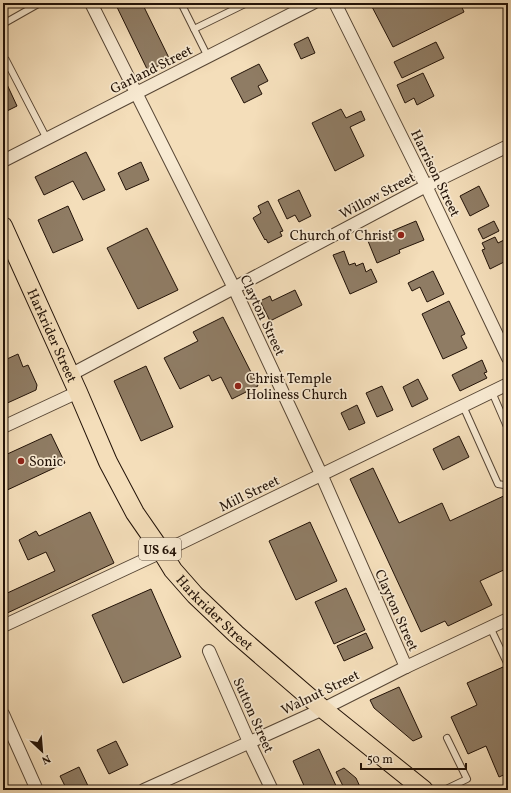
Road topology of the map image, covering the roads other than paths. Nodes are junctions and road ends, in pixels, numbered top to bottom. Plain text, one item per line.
1 (40, 3) edge
2 (91, 3) edge
3 (181, 3) edge
4 (247, 3) edge
5 (313, 3) edge
6 (335, 3) edge
7 (3, 23) edge
8 (194, 29) junction
9 (208, 57) junction
10 (3, 62) edge
11 (136, 93) junction
12 (47, 139) junction
13 (508, 146) edge
14 (3, 161) edge
15 (426, 186) junction
16 (3, 226) edge
17 (234, 288) junction
18 (508, 358) edge
19 (70, 375) junction
20 (508, 384) edge
21 (78, 392) junction
22 (492, 392) junction
23 (463, 406) junction
24 (3, 427) edge
25 (508, 429) edge
26 (321, 474) junction
27 (508, 483) edge
28 (162, 552) junction
29 (508, 619) edge
30 (3, 626) edge
31 (490, 627) junction
32 (209, 651) dead end
33 (508, 665) edge
34 (406, 667) junction
35 (323, 708) junction
36 (3, 714) edge
37 (447, 738) dead end
38 (249, 742) junction
39 (37, 790) edge
40 (144, 790) edge
41 (272, 790) edge
42 (424, 790) edge
43 (444, 790) edge

1 - 7 lane
2 - 11 street, Clayton Street
3 - 8 lane
4 - 8 lane
5 - 9 street, Garland Street
6 - 15 street, Harrison Street
8 - 9 lane
9 - 11 street, Garland Street
10 - 12 lane
11 - 12 street, Garland Street
11 - 17 street, Clayton Street
12 - 14 street, Garland Street
13 - 15 street, Willow Street
15 - 17 street, Willow Street
15 - 18 street, Harrison Street
16 - 19 main road, Harkrider Street / US 64
17 - 19 street, Willow Street
17 - 26 street, Clayton Street
19 - 21 main road, Harkrider Street / US 64
20 - 22 street, Mill Street
21 - 24 street
21 - 28 main road, Harkrider Street / US 64
22 - 23 street, Mill Street
22 - 25 lane
23 - 26 street, Mill Street
23 - 27 lane
26 - 28 street, Mill Street
26 - 34 street, Clayton Street
28 - 30 street, Mill Street
28 - 35 main road, Harkrider Street / US 64
29 - 31 street, Walnut Street
31 - 33 lane
31 - 34 street, Walnut Street
32 - 38 street, Sutton Street
34 - 35 street, Walnut Street
35 - 38 street, Walnut Street
35 - 42 main road, Harkrider Street / US 64
36 - 39 street
37 - 43 lane
38 - 40 street, Walnut Street
38 - 41 street, Sutton Street

